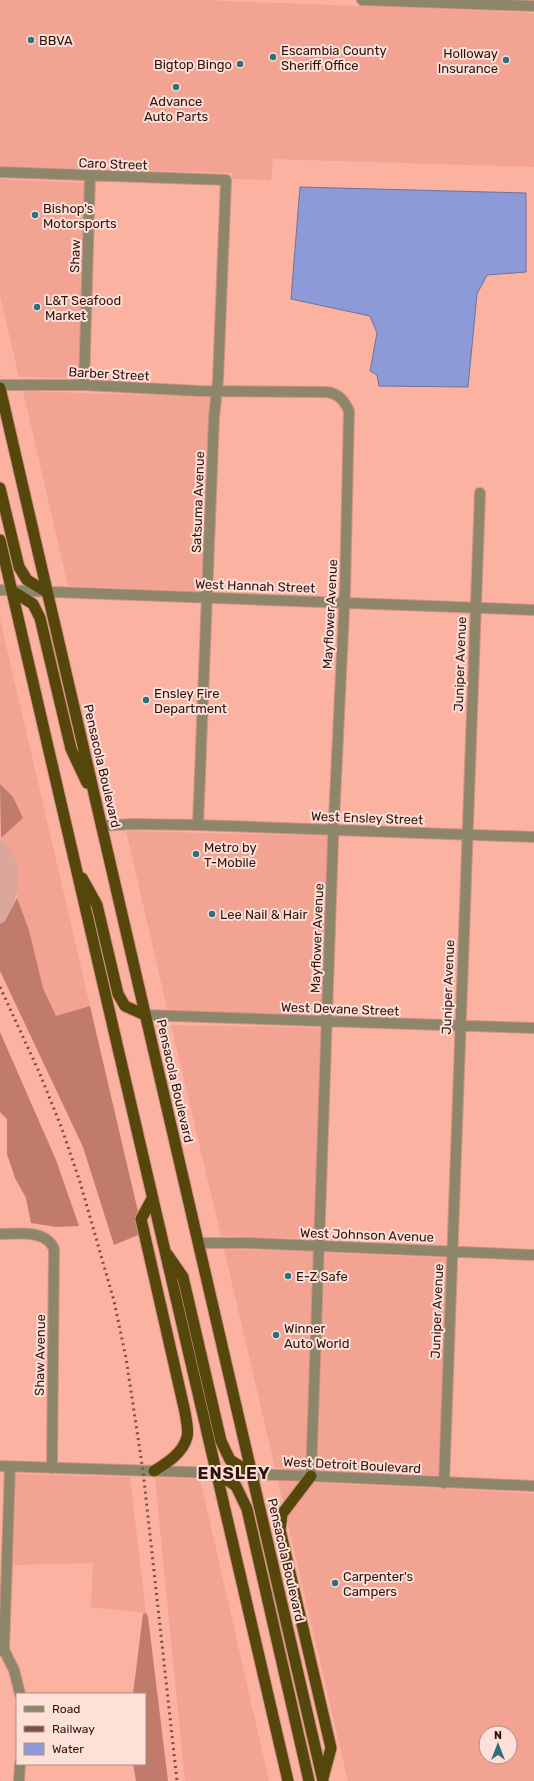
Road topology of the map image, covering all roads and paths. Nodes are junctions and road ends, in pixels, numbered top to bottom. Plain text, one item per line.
1 (362, 0) edge
2 (534, 6) edge
3 (0, 172) edge
4 (90, 176) junction
5 (226, 180) joint
6 (84, 385) junction
7 (0, 386) edge
8 (217, 391) junction
9 (345, 402) joint
10 (0, 488) edge
11 (480, 493) dead end
12 (0, 540) edge
13 (0, 590) edge
14 (12, 591) junction
15 (47, 592) junction
16 (207, 598) junction
17 (343, 602) junction
18 (475, 607) junction
19 (534, 610) edge
20 (95, 801) junction
21 (198, 825) junction
22 (101, 826) junction
23 (334, 830) junction
24 (467, 835) junction
25 (534, 837) edge
26 (75, 865) junction
27 (145, 1015) junction
28 (328, 1021) junction
29 (460, 1025) junction
30 (534, 1028) edge
31 (152, 1199) junction
32 (0, 1234) edge
33 (198, 1243) junction
34 (320, 1246) junction
35 (163, 1247) junction
36 (452, 1252) junction
37 (534, 1255) edge
38 (5, 1467) edge
39 (52, 1468) junction
40 (154, 1471) junction
41 (216, 1473) junction
42 (252, 1474) junction
43 (311, 1476) junction
44 (444, 1483) junction
45 (534, 1486) edge
46 (2, 1651) edge
47 (20, 1693) edge
48 (20, 1765) edge
49 (19, 1781) edge
50 (288, 1781) edge
51 (309, 1781) edge
52 (323, 1781) edge

1 - 2 street
3 - 4 street, Caro Street
4 - 5 street, Caro Street
4 - 6 street, Shaw
5 - 8 street, Satsuma Avenue
6 - 7 street, Barber Street
6 - 8 street, Barber Street
7 - 15 highway, Pensacola Boulevard
8 - 9 street, Barber Street
8 - 16 street, Satsuma Avenue
9 - 17 street, Mayflower Avenue
10 - 15 highway
11 - 18 street, Juniper Avenue
12 - 14 highway
13 - 14 street, West Hannah Street
14 - 15 street, West Hannah Street
14 - 20 highway
14 - 26 highway
15 - 16 street, West Hannah Street
15 - 20 highway, Pensacola Boulevard
16 - 17 street, West Hannah Street
16 - 21 street, Satsuma Avenue
17 - 18 street, West Hannah Street
17 - 23 street, Mayflower Avenue
18 - 19 street, West Hannah Street
18 - 24 street, Juniper Avenue
20 - 22 highway, Pensacola Boulevard
21 - 22 street, West Ensley Street
21 - 23 street, West Ensley Street
22 - 27 highway, Pensacola Boulevard
23 - 24 street, West Ensley Street
23 - 28 street, Mayflower Avenue
24 - 25 street, West Ensley Street
24 - 29 street, Juniper Avenue
26 - 27 highway
26 - 31 highway
27 - 28 street, West Devane Street
27 - 33 highway, Pensacola Boulevard
28 - 29 street, West Devane Street
28 - 34 street, Mayflower Avenue
29 - 30 street, West Devane Street
29 - 36 street, Juniper Avenue
31 - 35 highway
31 - 40 highway
32 - 39 street, Shaw Avenue
33 - 34 street, West Johnson Avenue
33 - 42 highway, Pensacola Boulevard
34 - 36 street, West Johnson Avenue
34 - 43 street, Mayflower Avenue
35 - 41 highway
35 - 42 highway
36 - 37 street, West Johnson Avenue
36 - 44 street, Juniper Avenue
38 - 39 street, West Detroit Boulevard
38 - 46 street
39 - 40 street, West Detroit Boulevard
40 - 41 street, West Detroit Boulevard
41 - 42 street, West Detroit Boulevard
41 - 50 highway
41 - 51 highway
42 - 43 street, West Detroit Boulevard
42 - 52 highway, Pensacola Boulevard
43 - 44 street, West Detroit Boulevard
43 - 52 highway
44 - 45 street, West Detroit Boulevard
46 - 47 street
48 - 49 street

